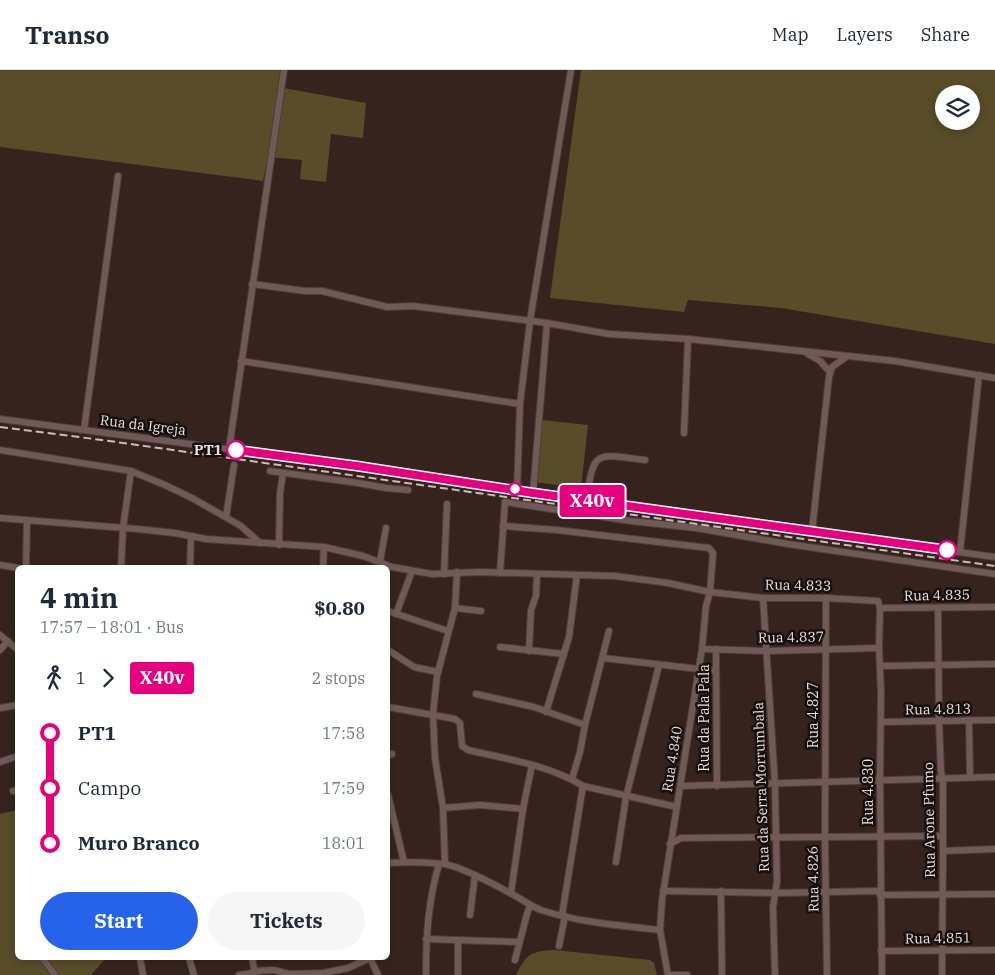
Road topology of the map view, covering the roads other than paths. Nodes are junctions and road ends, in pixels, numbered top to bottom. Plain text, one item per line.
1 (284, 70) edge
2 (571, 70) edge
3 (118, 176) dead end
4 (252, 284) junction
5 (530, 321) junction
6 (547, 324) junction
7 (688, 340) junction
8 (805, 352) junction
9 (846, 357) junction
10 (241, 360) junction
11 (830, 372) junction
12 (979, 375) junction
13 (995, 378) edge
14 (520, 404) junction
15 (0, 419) edge
16 (84, 430) junction
17 (684, 434) dead end
18 (229, 449) junction
19 (0, 450) edge
20 (645, 460) dead end
21 (234, 465) dead end
22 (131, 471) junction
23 (270, 472) dead end
24 (283, 473) junction
25 (408, 490) dead end
26 (517, 490) junction
27 (533, 493) junction
28 (587, 500) junction
29 (447, 504) dead end
30 (226, 517) junction
31 (0, 518) edge
32 (27, 520) junction
33 (503, 526) junction
34 (123, 528) junction
35 (386, 528) dead end
36 (812, 531) junction
37 (191, 536) junction
38 (260, 543) junction
39 (279, 545) junction
40 (324, 547) junction
41 (960, 552) junction
42 (995, 557) edge
43 (380, 561) junction
44 (0, 565) edge
45 (26, 565) edge
46 (121, 565) edge
47 (190, 565) edge
48 (323, 565) edge
49 (388, 565) edge
50 (390, 566) edge
51 (15, 568) edge
52 (412, 571) junction
53 (457, 572) junction
54 (500, 573) junction
55 (444, 574) junction
56 (537, 574) junction
57 (995, 574) edge
58 (577, 575) junction
59 (710, 592) junction
60 (763, 598) junction
61 (826, 598) junction
62 (995, 607) edge
63 (455, 608) junction
64 (880, 608) junction
65 (938, 608) junction
66 (481, 611) dead end
67 (390, 612) edge
68 (396, 614) junction
69 (448, 631) junction
70 (609, 631) dead end
71 (0, 635) edge
72 (8, 641) junction
73 (500, 646) dead end
74 (15, 647) edge
75 (879, 648) junction
76 (702, 649) junction
77 (716, 649) junction
78 (826, 649) junction
79 (0, 650) edge
80 (390, 651) edge
81 (529, 651) junction
82 (767, 651) junction
83 (564, 654) junction
84 (603, 658) junction
85 (995, 664) edge
86 (659, 665) junction
87 (939, 665) junction
88 (880, 666) junction
89 (698, 670) junction
90 (716, 671) junction
91 (438, 672) junction
92 (476, 694) dead end
93 (15, 706) edge
94 (390, 707) edge
95 (0, 708) edge
96 (546, 712) junction
97 (433, 714) junction
98 (939, 720) junction
99 (969, 720) junction
100 (995, 720) edge
101 (881, 722) junction
102 (585, 725) junction
103 (15, 759) edge
104 (0, 762) edge
105 (532, 765) junction
106 (970, 777) junction
107 (995, 777) edge
108 (942, 778) junction
109 (572, 779) junction
110 (880, 780) junction
111 (826, 782) junction
112 (775, 784) junction
113 (583, 786) junction
114 (681, 786) junction
115 (717, 786) junction
116 (626, 797) junction
117 (390, 803) edge
118 (677, 807) junction
119 (443, 808) junction
120 (523, 809) junction
121 (673, 828) junction
122 (943, 836) junction
123 (776, 837) junction
124 (880, 837) junction
125 (681, 838) junction
126 (825, 838) junction
127 (670, 844) junction
128 (995, 849) edge
129 (944, 851) junction
130 (404, 862) junction
131 (616, 862) dead end
132 (390, 863) edge
133 (442, 864) junction
134 (475, 876) junction
135 (663, 891) junction
136 (721, 892) junction
137 (826, 892) junction
138 (511, 893) junction
139 (775, 893) junction
140 (880, 893) junction
141 (995, 894) edge
142 (943, 895) junction
143 (530, 906) junction
144 (470, 915) dead end
145 (563, 915) junction
146 (660, 930) junction
147 (426, 939) junction
148 (458, 941) junction
149 (519, 942) junction
150 (559, 946) dead end
151 (942, 950) junction
152 (995, 950) edge
153 (881, 952) junction
154 (45, 960) edge
155 (140, 960) edge
156 (190, 960) edge
157 (252, 960) edge
158 (366, 960) edge
159 (371, 960) edge
160 (515, 960) dead end
161 (254, 973) edge
162 (55, 975) edge
163 (143, 975) edge
164 (194, 975) edge
165 (239, 975) edge
166 (378, 975) edge
167 (426, 975) edge
168 (458, 975) edge
169 (668, 975) edge
170 (687, 975) edge
171 (722, 975) edge
172 (774, 975) edge
173 (827, 975) edge
174 (882, 975) edge
175 (942, 975) edge

1 - 4 street
2 - 5 street
3 - 16 street
4 - 5 street
4 - 10 street
5 - 6 street
5 - 14 street
6 - 7 street
6 - 27 street
7 - 8 street
7 - 17 street
8 - 9 street
8 - 11 street
9 - 11 street
9 - 12 street
10 - 14 street
10 - 18 street
11 - 36 street
12 - 13 street
12 - 41 street
14 - 26 street
15 - 16 street, Rua da Igreja
16 - 18 street, Rua da Igreja
18 - 26 street, Rua da Igreja
19 - 22 street
20 - 28 street
21 - 30 street
22 - 30 street
22 - 34 street
23 - 24 street
24 - 25 street
24 - 39 street
26 - 27 street, Rua da Igreja
27 - 28 street, Rua da Igreja
28 - 36 street, Rua da Igreja
29 - 55 street
30 - 38 street
31 - 32 street, Rua 4.833
32 - 34 street, Rua 4.833
32 - 45 street
33 - 54 street
33 - 57 street
33 - 59 street, Rua 4.840
34 - 37 street, Rua 4.833
34 - 46 street
35 - 43 street
36 - 41 street, Rua da Igreja
37 - 38 street, Rua 4.833
37 - 47 street
38 - 39 street, Rua 4.833
39 - 40 street, Rua 4.833
40 - 43 street, Rua 4.833
40 - 48 street
41 - 42 street, Rua da Igreja
43 - 49 street, Rua 4.833
44 - 51 street
50 - 52 street, Rua 4.833
52 - 55 street, Rua 4.833
52 - 68 street
53 - 54 street, Rua 4.833
53 - 55 street, Rua 4.833
53 - 63 street
54 - 56 street, Rua 4.833
56 - 58 street, Rua 4.833
56 - 81 street
58 - 59 street, Rua 4.833
58 - 83 street
59 - 60 street, Rua 4.833
59 - 76 street, Rua 4.840
60 - 61 street, Rua 4.833
60 - 82 street, Rua da Serra Morrumbala
61 - 64 street, Rua 4.833
61 - 78 street, Rua 4.827
62 - 65 street, Rua 4.835
63 - 66 street
63 - 69 street
64 - 65 street, Rua 4.835
64 - 75 street, Rua 4.830
65 - 87 street, Rua Arone Pfumo
67 - 68 street
68 - 69 street
69 - 91 street
70 - 84 street
71 - 72 street
72 - 74 street
72 - 79 street
73 - 81 street
75 - 78 street, Rua 4.837
75 - 88 street, Rua 4.830
76 - 77 street, Rua 4.837
76 - 89 street, Rua 4.840
77 - 82 street, Rua 4.837
77 - 90 street, Rua da Pala Pala
78 - 82 street, Rua 4.837
78 - 111 street, Rua 4.827
80 - 91 street
81 - 83 street
82 - 112 street, Rua da Serra Morrumbala
83 - 96 street
84 - 86 street
84 - 102 street
85 - 87 street
86 - 89 street
86 - 116 street
87 - 88 street
87 - 98 street, Rua Arone Pfumo
88 - 101 street, Rua 4.830
89 - 90 street
89 - 114 street, Rua 4.840
90 - 115 street, Rua da Pala Pala
91 - 97 street
92 - 96 street
93 - 95 street
94 - 97 street
96 - 102 street
97 - 105 street
97 - 119 street
98 - 99 street, Rua 4.813
98 - 101 street, Rua 4.813
98 - 108 street, Rua Arone Pfumo
99 - 100 street, Rua 4.813
99 - 106 street
101 - 110 street, Rua 4.830
102 - 109 street
103 - 104 street
105 - 109 street
105 - 120 street
106 - 107 street
106 - 108 street
108 - 110 street
108 - 122 street, Rua Arone Pfumo
109 - 113 street
110 - 111 street
110 - 124 street, Rua 4.830
111 - 112 street
111 - 126 street, Rua 4.826
112 - 115 street
112 - 123 street, Rua da Serra Morrumbala
113 - 116 street
113 - 145 street
114 - 115 street
114 - 118 street, Rua 4.840
116 - 118 street
116 - 131 street
117 - 130 street
118 - 121 street, Rua 4.840
119 - 120 street
119 - 133 street
120 - 138 street
121 - 125 street
121 - 127 street, Rua 4.840
122 - 124 street
122 - 129 street, Rua Arone Pfumo
123 - 125 street
123 - 126 street
123 - 139 street, Rua da Serra Morrumbala
124 - 126 street
124 - 140 street, Rua 4.830
125 - 127 street
126 - 137 street, Rua 4.826
127 - 135 street, Rua 4.840
128 - 129 street
129 - 142 street, Rua Arone Pfumo
130 - 132 street
130 - 133 street
133 - 134 street
133 - 147 street
134 - 138 street
134 - 144 street
135 - 136 street
135 - 146 street, Rua 4.840
136 - 139 street
136 - 171 street
137 - 139 street
137 - 140 street
137 - 173 street, Rua 4.826
138 - 143 street
139 - 172 street, Rua da Serra Morrumbala
140 - 142 street
140 - 153 street, Rua 4.830
141 - 142 street
142 - 151 street, Rua Arone Pfumo
143 - 145 street
143 - 149 street
145 - 146 street
145 - 150 street
146 - 169 street, Rua 4.840
147 - 148 street
147 - 167 street
148 - 149 street
148 - 168 street
149 - 160 street
151 - 152 street, Rua 4.851
151 - 153 street, Rua 4.851
151 - 175 street, Rua Arone Pfumo
153 - 174 street, Rua 4.830
154 - 162 street
155 - 163 street
156 - 164 street
157 - 161 street
158 - 161 street
159 - 166 street
161 - 165 street
169 - 170 street

